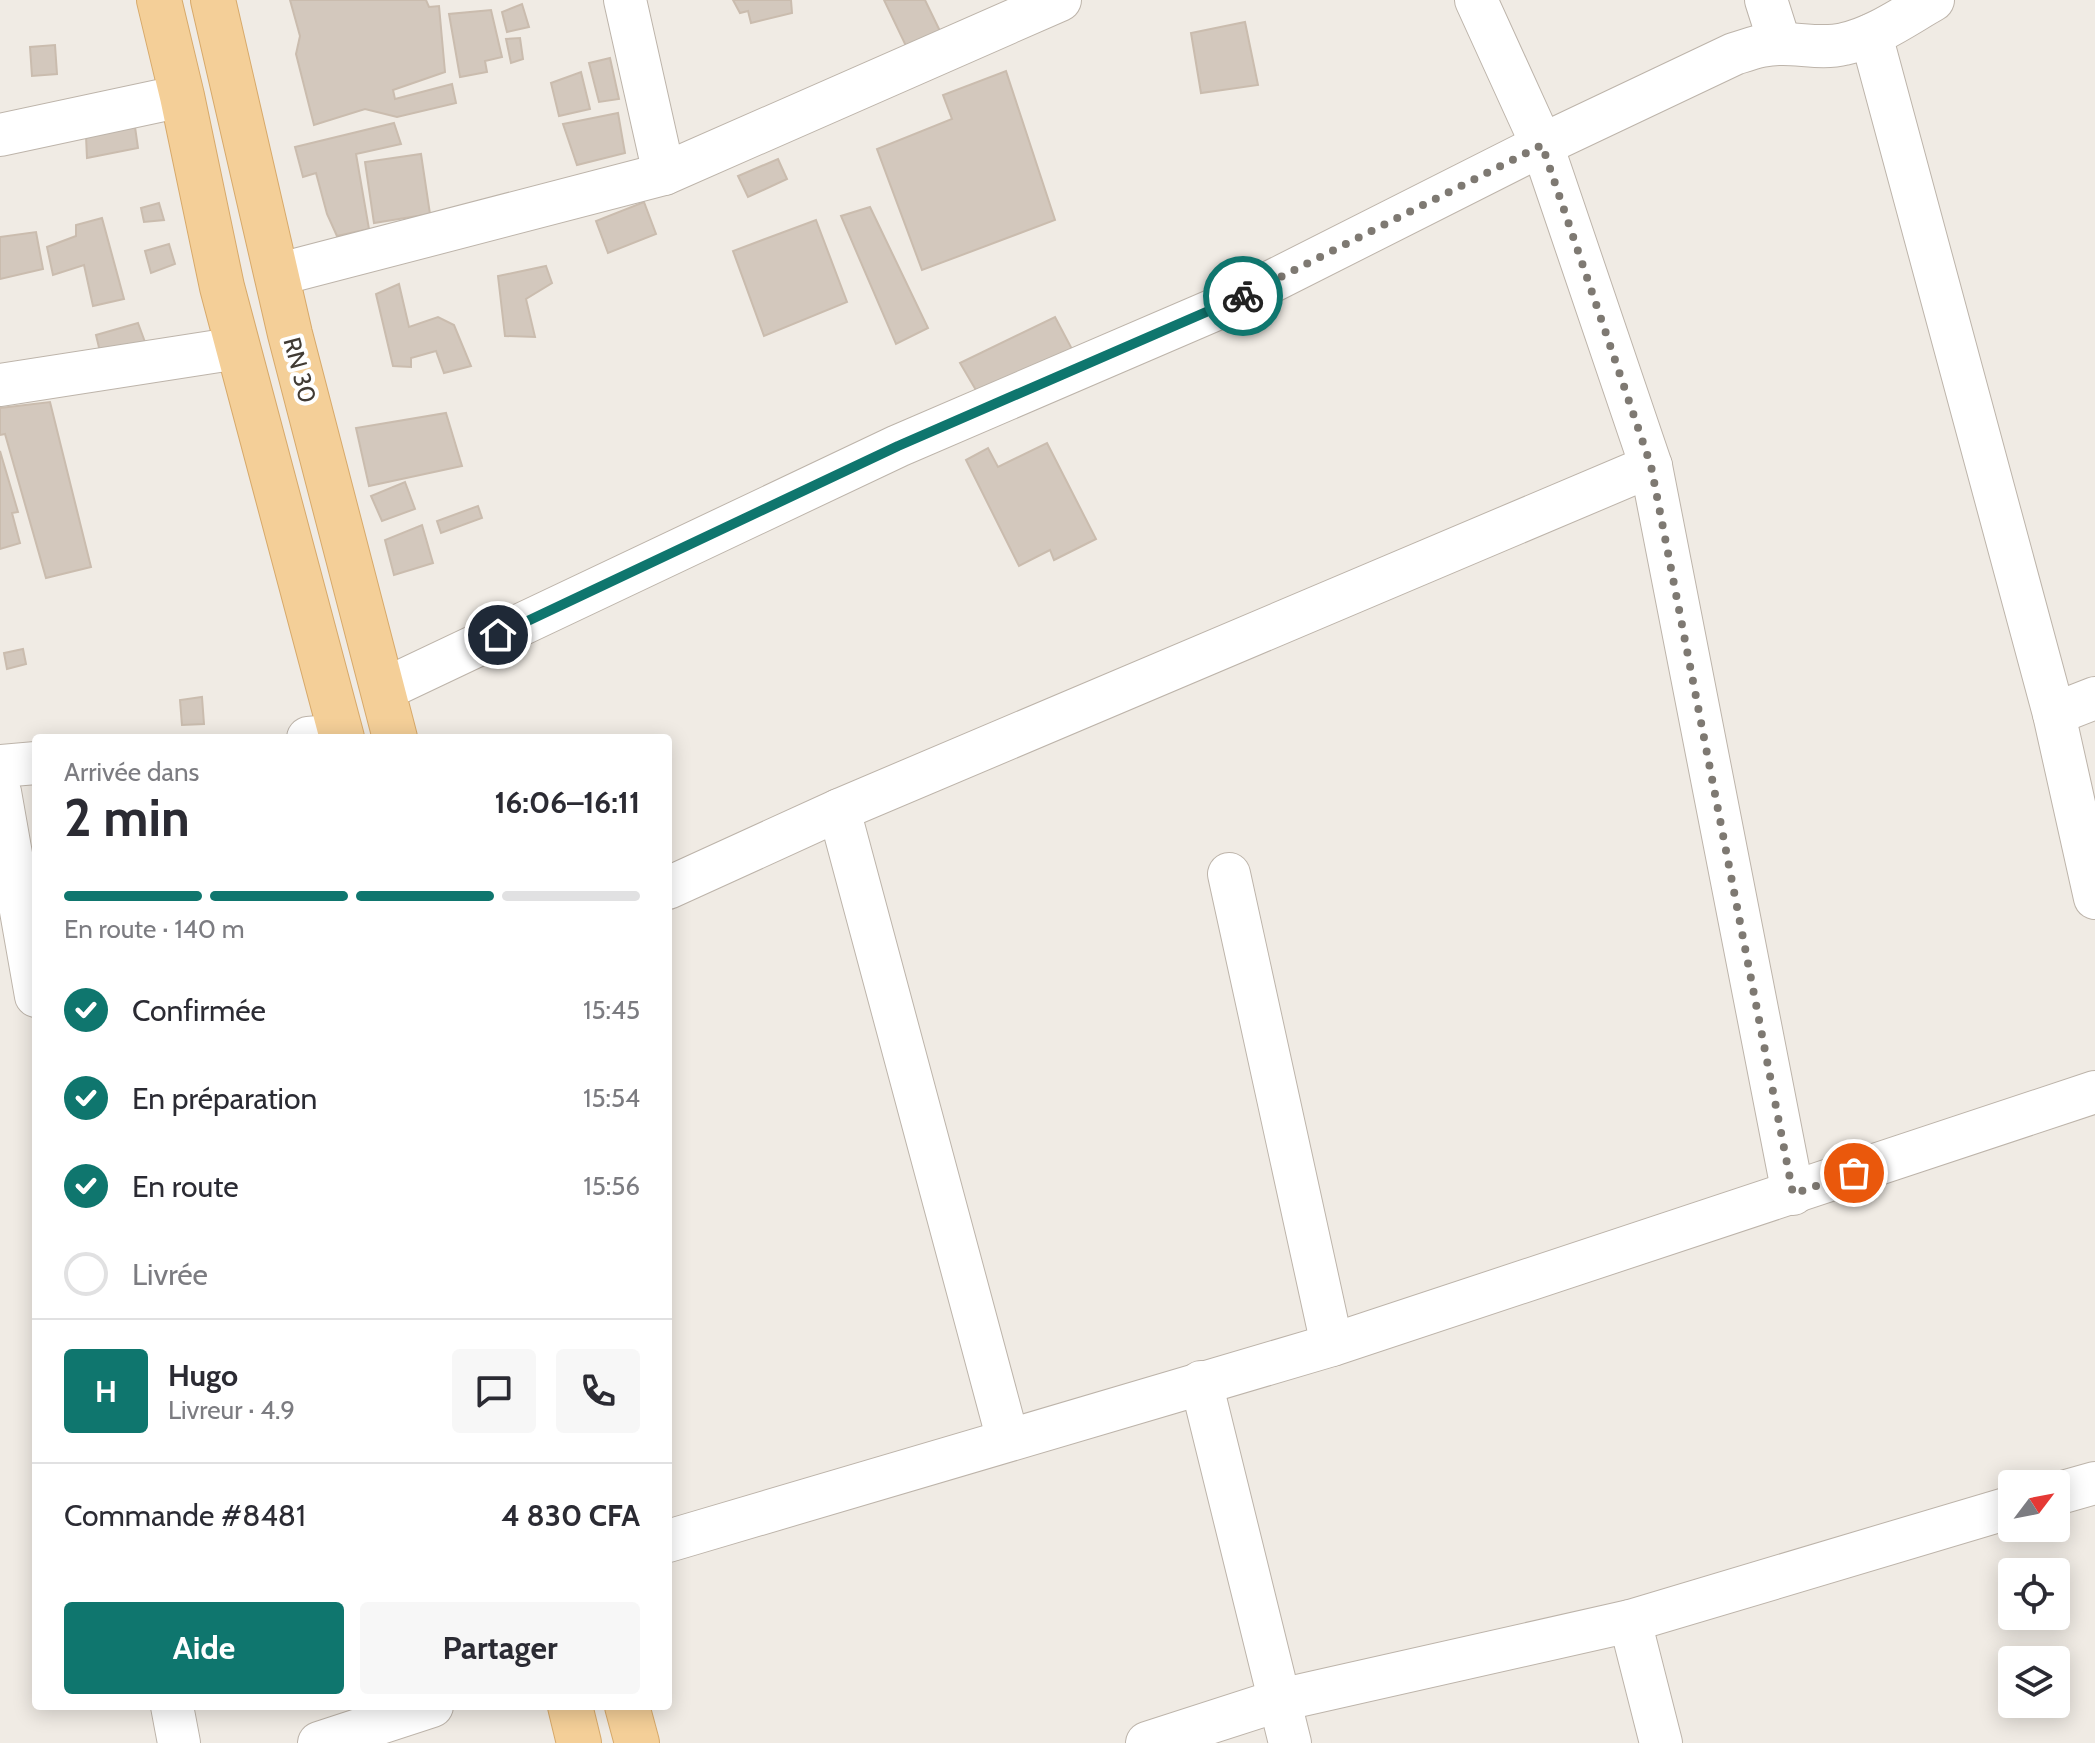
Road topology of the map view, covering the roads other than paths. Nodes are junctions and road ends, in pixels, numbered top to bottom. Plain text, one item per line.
1 (159, 0) edge
2 (213, 0) edge
3 (625, 0) edge
4 (1476, 0) edge
5 (1766, 0) edge
6 (1933, 0) edge
7 (1053, 2) edge
8 (1871, 35) junction
9 (1780, 44) junction
10 (182, 96) junction
11 (0, 135) edge
12 (1542, 145) junction
13 (664, 174) junction
14 (276, 275) junction
15 (238, 348) junction
16 (0, 385) edge
17 (1651, 466) junction
18 (383, 690) junction
19 (2095, 698) edge
20 (2054, 714) junction
21 (329, 734) edge
22 (394, 734) edge
23 (32, 763) edge
24 (0, 766) edge
25 (0, 792) edge
26 (839, 810) junction
27 (1229, 874) dead end
28 (672, 886) edge
29 (2095, 898) edge
30 (32, 973) edge
31 (2095, 1092) edge
32 (1793, 1194) junction
33 (1332, 1345) junction
34 (1201, 1382) junction
35 (1008, 1440) junction
36 (2095, 1483) edge
37 (2070, 1490) edge
38 (1998, 1511) edge
39 (672, 1540) edge
40 (1630, 1621) junction
41 (1280, 1700) junction
42 (173, 1710) edge
43 (420, 1710) edge
44 (571, 1710) edge
45 (628, 1710) edge
46 (179, 1743) edge
47 (319, 1743) edge
48 (579, 1743) edge
49 (637, 1743) edge
50 (1147, 1743) edge
51 (1290, 1743) edge
52 (1661, 1743) edge

1 - 10 main road
2 - 14 main road, RN 30 / RN 30
3 - 13 street
4 - 12 street
5 - 9 street
6 - 8 street
7 - 13 street
8 - 9 street
8 - 20 street
9 - 12 street
10 - 11 street
10 - 15 main road
12 - 17 street
12 - 18 street
13 - 14 street
14 - 18 main road, RN 30 / RN 30
15 - 16 street
15 - 21 main road
17 - 26 street
17 - 32 street
18 - 22 main road, RN 30 / RN 30
19 - 20 street
20 - 29 street
23 - 24 street
25 - 30 street
26 - 28 street
26 - 35 street
27 - 33 street
31 - 32 street
32 - 33 street
33 - 34 street
34 - 35 street
34 - 41 street
35 - 39 street
36 - 37 street
38 - 40 street
40 - 41 street
40 - 52 street
41 - 50 street
41 - 51 street
42 - 46 street
43 - 47 street
44 - 48 main road
45 - 49 main road

